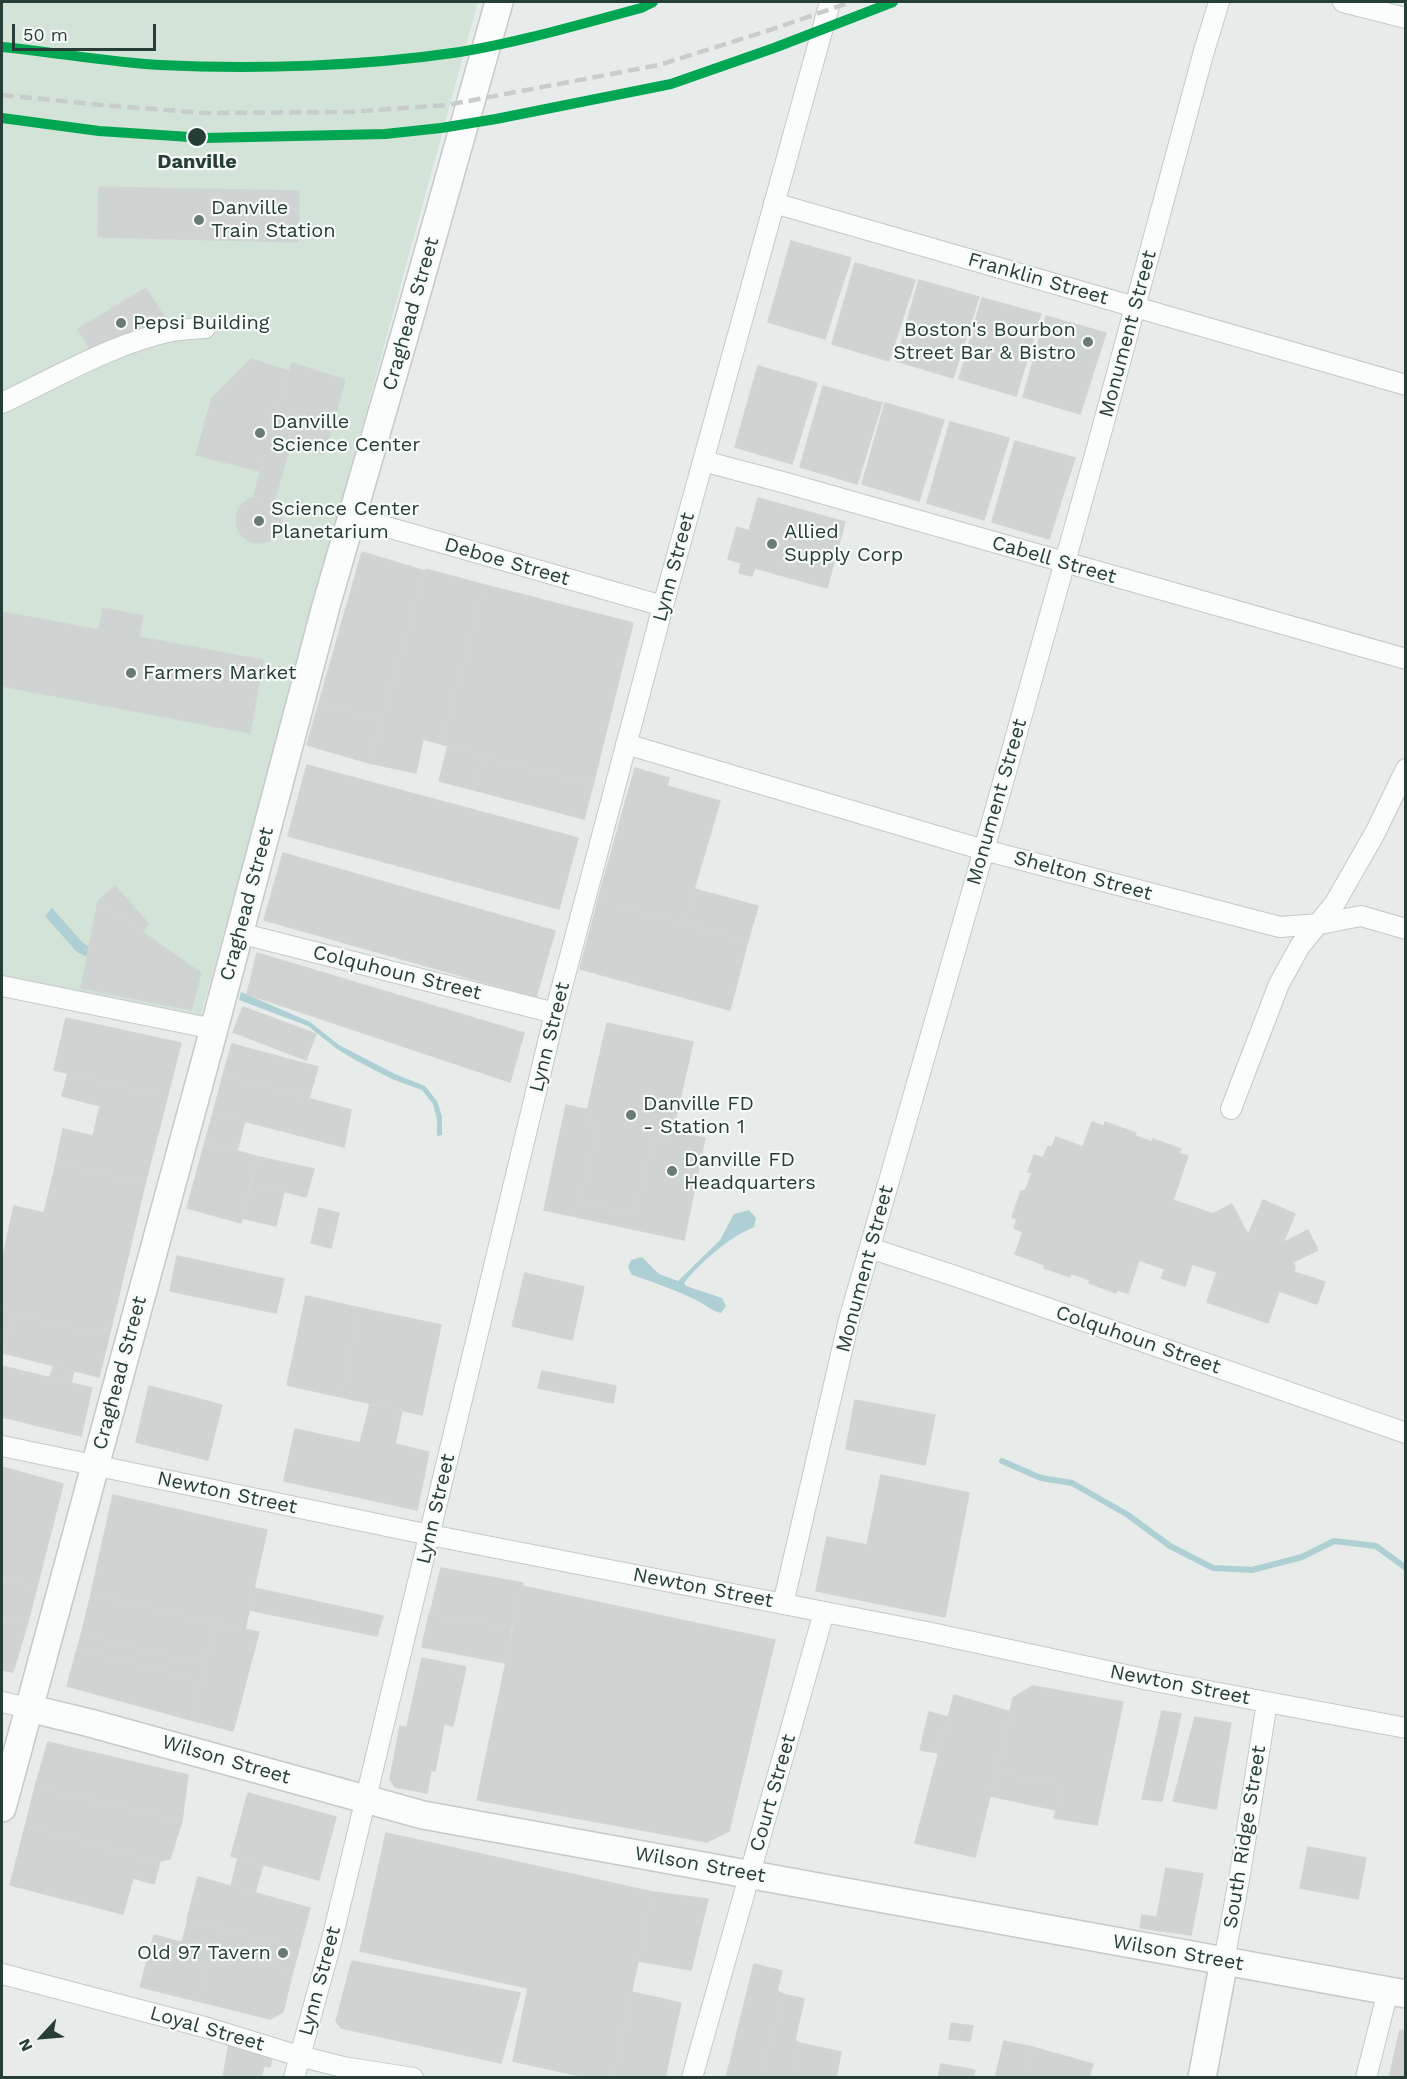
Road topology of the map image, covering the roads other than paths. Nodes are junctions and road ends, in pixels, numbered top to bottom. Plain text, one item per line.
1 (499, 2) edge
2 (830, 2) edge
3 (1220, 2) edge
4 (1343, 2) edge
5 (1406, 18) edge
6 (774, 204) junction
7 (1135, 307) junction
8 (205, 328) dead end
9 (1406, 385) edge
10 (2, 403) edge
11 (703, 461) junction
12 (352, 517) junction
13 (1065, 563) junction
14 (663, 606) junction
15 (1406, 659) edge
16 (626, 744) junction
17 (1406, 769) edge
18 (984, 850) junction
19 (1320, 924) junction
20 (1406, 929) edge
21 (239, 933) junction
22 (2, 986) edge
23 (555, 1013) junction
24 (213, 1029) junction
25 (1231, 1109) dead end
26 (870, 1248) junction
27 (1406, 1433) edge
28 (2, 1446) edge
29 (95, 1466) junction
30 (430, 1535) junction
31 (783, 1604) junction
32 (824, 1612) junction
33 (2, 1702) edge
34 (1267, 1702) junction
35 (28, 1708) junction
36 (1406, 1728) edge
37 (366, 1799) junction
38 (2, 1808) edge
39 (750, 1874) junction
40 (1224, 1961) junction
41 (2, 1974) edge
42 (1397, 1993) edge
43 (299, 2056) junction
44 (294, 2078) edge
45 (413, 2078) edge
46 (692, 2078) edge
47 (1202, 2078) edge
48 (1366, 2078) edge

1 - 12 main road, Craghead Street
2 - 6 street, Lynn Street
3 - 7 street, Monument Street
4 - 5 street
6 - 7 street, Franklin Street
6 - 11 street, Lynn Street
7 - 9 street, Franklin Street
7 - 13 street, Monument Street
8 - 10 street
11 - 13 street, Cabell Street
11 - 14 street, Lynn Street
12 - 14 street, Deboe Street
12 - 21 main road, Craghead Street
13 - 15 street, Cabell Street
13 - 18 street, Monument Street
14 - 16 street, Lynn Street
16 - 18 street, Shelton Street
16 - 23 street, Lynn Street
17 - 19 street
18 - 19 street, Shelton Street
18 - 26 street, Monument Street
19 - 20 street, Shelton Street
19 - 25 street
21 - 23 street, Colquhoun Street
21 - 24 main road, Craghead Street
22 - 24 street
23 - 30 street, Lynn Street
24 - 29 main road, Craghead Street
26 - 27 street, Colquhoun Street
26 - 31 street, Monument Street
28 - 29 street, Newton Street
29 - 30 street, Newton Street
29 - 35 main road, Craghead Street
30 - 31 street, Newton Street
30 - 37 street, Lynn Street
31 - 32 street, Newton Street
32 - 34 street, Newton Street
32 - 39 street, Court Street
33 - 35 street, Wilson Street
34 - 36 street, Newton Street
34 - 40 street, South Ridge Street
35 - 37 main road, Wilson Street
35 - 38 main road, Craghead Street
37 - 39 main road, Wilson Street
37 - 43 street, Lynn Street
39 - 40 main road, Wilson Street
39 - 46 street, Court Street
40 - 42 main road, Wilson Street
40 - 47 main road, South Ridge Street
41 - 43 street, Loyal Street
42 - 48 street
43 - 44 street, Lynn Street
43 - 45 street, Loyal Street

